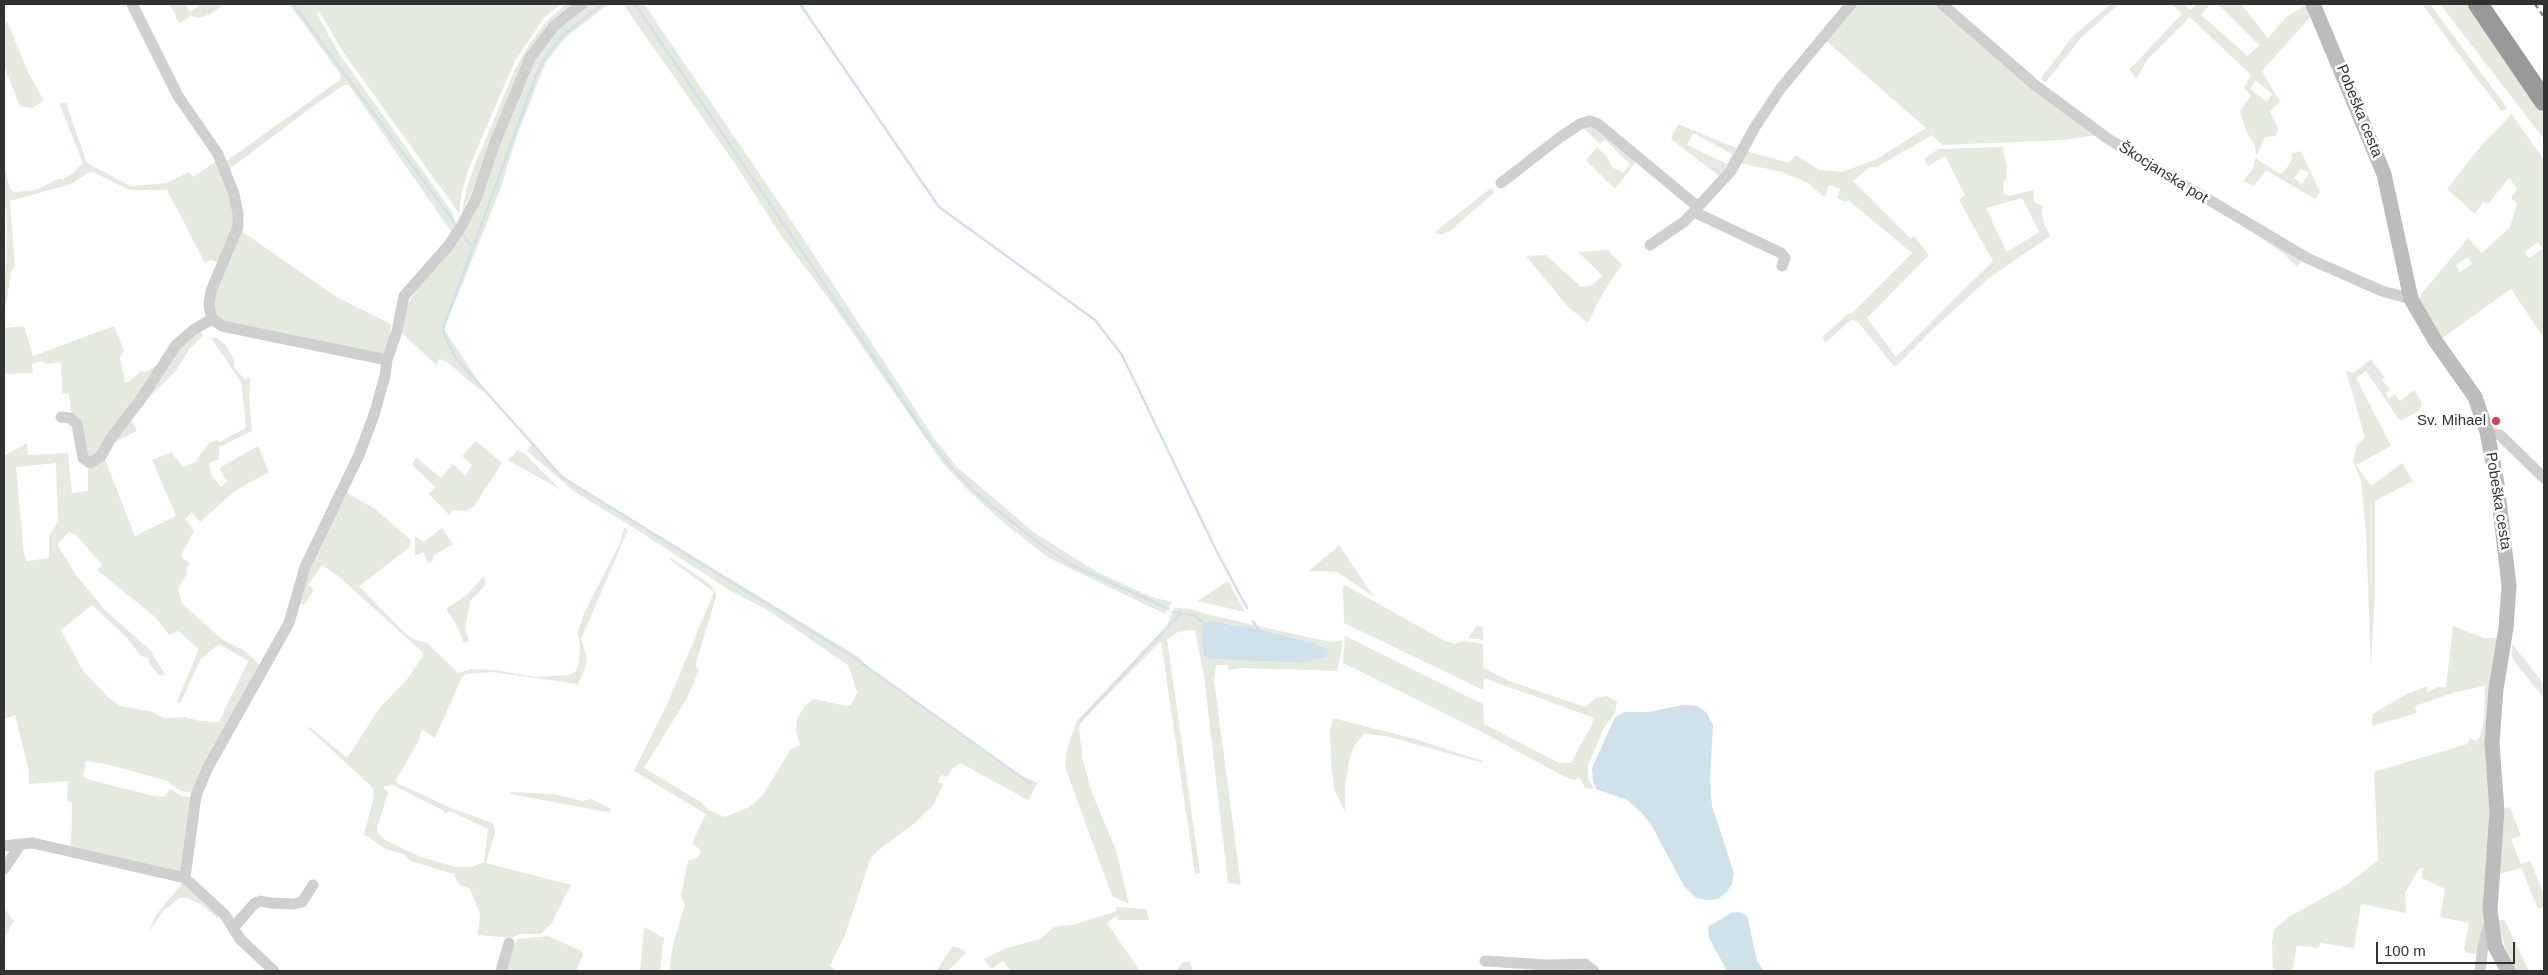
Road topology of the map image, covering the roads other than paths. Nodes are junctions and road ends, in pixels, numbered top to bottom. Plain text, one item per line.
1 (132, 4) edge
2 (582, 4) edge
3 (1851, 4) edge
4 (1942, 4) edge
5 (2313, 4) edge
6 (2478, 4) edge
7 (2494, 4) edge
8 (2544, 77) edge
9 (2544, 101) edge
10 (1501, 184) dead end
11 (1696, 209) junction
12 (1650, 245) dead end
13 (1782, 266) dead end
14 (2411, 299) junction
15 (212, 318) junction
16 (387, 360) junction
17 (61, 417) dead end
18 (2487, 432) junction
19 (2544, 478) edge
20 (21, 844) junction
21 (4, 846) edge
22 (4, 870) edge
23 (185, 878) junction
24 (313, 885) dead end
25 (2490, 919) junction
26 (233, 928) junction
27 (509, 943) dead end
28 (1485, 961) dead end
29 (274, 971) edge
30 (501, 971) edge
31 (1594, 971) edge
32 (2480, 971) edge
33 (2508, 971) edge

1 - 15 street
2 - 16 street
3 - 11 street
4 - 14 street, Škocjanska pot
5 - 14 street, Pobeška cesta
6 - 9 highway
7 - 8 highway
10 - 11 street
11 - 12 street
11 - 13 street
14 - 18 street, Pobeška cesta
15 - 16 street
15 - 17 street
16 - 23 street
18 - 19 street
18 - 25 street, Pobeška cesta
20 - 21 street
20 - 22 street
20 - 23 street
23 - 26 street
24 - 26 street
25 - 32 street
25 - 33 street, Pobeška cesta
26 - 29 street
27 - 30 street
28 - 31 street

